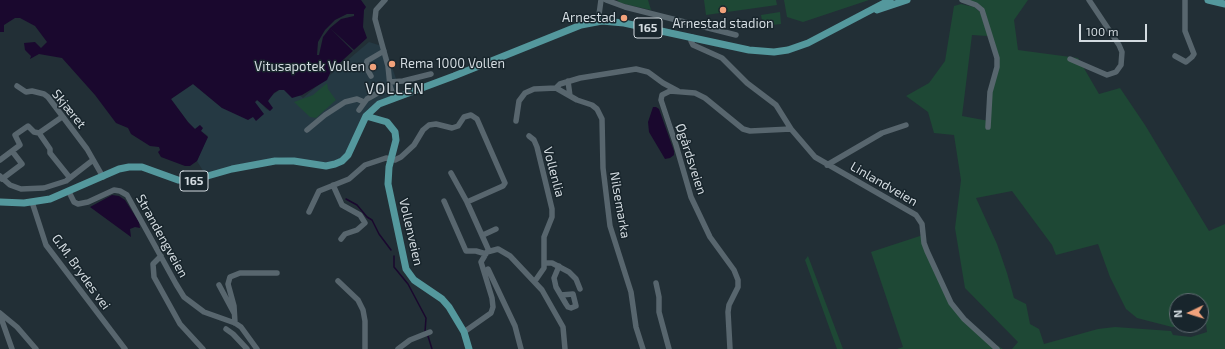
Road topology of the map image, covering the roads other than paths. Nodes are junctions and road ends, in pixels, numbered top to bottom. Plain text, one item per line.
1 (385, 0) edge
2 (601, 0) edge
3 (606, 0) edge
4 (890, 0) edge
5 (907, 0) edge
6 (962, 0) edge
7 (1089, 0) edge
8 (1185, 0) edge
9 (1208, 0) edge
10 (1225, 4) edge
11 (598, 22) junction
12 (844, 24) junction
13 (736, 34) dead end
14 (692, 37) junction
15 (384, 51) junction
16 (1176, 56) dead end
17 (1070, 59) dead end
18 (431, 74) dead end
19 (371, 76) dead end
20 (569, 81) junction
21 (390, 84) junction
22 (18, 86) dead end
23 (556, 88) junction
24 (678, 91) junction
25 (570, 96) junction
26 (394, 98) junction
27 (364, 102) junction
28 (359, 110) dead end
29 (62, 116) junction
30 (366, 116) junction
31 (516, 120) dead end
32 (906, 126) dead end
33 (988, 127) dead end
34 (308, 130) dead end
35 (791, 130) junction
36 (39, 133) junction
37 (529, 136) dead end
38 (12, 151) junction
39 (390, 159) junction
40 (0, 160) edge
41 (93, 160) junction
42 (827, 165) junction
43 (451, 173) dead end
44 (102, 176) junction
45 (1, 178) edge
46 (70, 178) junction
47 (333, 185) junction
48 (69, 192) junction
49 (444, 201) dead end
50 (0, 202) edge
51 (32, 202) junction
52 (467, 202) junction
53 (309, 212) dead end
54 (496, 229) dead end
55 (483, 235) junction
56 (341, 239) dead end
57 (487, 252) junction
58 (161, 256) junction
59 (544, 263) junction
60 (559, 266) junction
61 (488, 269) dead end
62 (278, 273) dead end
63 (338, 281) dead end
64 (535, 281) junction
65 (656, 283) dead end
66 (219, 285) dead end
67 (580, 289) dead end
68 (561, 295) dead end
69 (234, 313) junction
70 (0, 314) edge
71 (235, 323) junction
72 (226, 329) dead end
73 (430, 332) dead end
74 (464, 332) junction
75 (12, 349) edge
76 (36, 349) edge
77 (125, 349) edge
78 (204, 349) edge
79 (247, 349) edge
80 (257, 349) edge
81 (365, 349) edge
82 (398, 349) edge
83 (469, 349) edge
84 (521, 349) edge
85 (565, 349) edge
86 (643, 349) edge
87 (669, 349) edge
88 (730, 349) edge
89 (997, 349) edge

1 - 15 street
2 - 11 street
3 - 13 street
4 - 12 main road, 165
5 - 12 main road, 165
6 - 33 street
7 - 17 street
8 - 16 street
9 - 10 main road
11 - 14 main road, 165
11 - 26 main road, 165
12 - 14 main road, 165
14 - 35 street, Linlandveien
15 - 19 street
15 - 21 street
18 - 21 street
20 - 23 street
20 - 24 street
20 - 25 street
21 - 26 street
21 - 27 street
22 - 29 street, Skjæret
23 - 25 street, Nilsemarka
23 - 31 street
24 - 35 street
24 - 88 street, Øgårdsveien
25 - 86 street, Nilsemarka
26 - 30 main road, 165
27 - 28 street
27 - 34 street
29 - 36 street
29 - 41 street, Skjæret
30 - 39 main road, Vollenveien
30 - 44 main road, 165
32 - 42 street, Linlandveien
35 - 42 street, Linlandveien
36 - 38 street
36 - 46 street
37 - 59 street, Vollenlia
38 - 40 street
38 - 45 street
39 - 47 street
39 - 52 street
39 - 74 main road, Vollenveien
41 - 44 street, Skjæret
41 - 46 street
42 - 89 street, Linlandveien
43 - 52 street
44 - 48 main road, 165
45 - 46 street
47 - 53 street
47 - 56 street
48 - 51 main road, 165
48 - 58 street, Strandengveien
49 - 57 street
50 - 51 main road, 165
51 - 77 street, G.M. Brydes vei
52 - 55 street
54 - 55 street
55 - 57 street
57 - 64 street
57 - 74 street
58 - 71 street, Strandengveien
58 - 78 street
59 - 60 street
59 - 64 street, Vollenlia
60 - 67 street
60 - 68 street
61 - 84 street
62 - 69 street
63 - 81 street
64 - 85 street
65 - 87 street
66 - 69 street
69 - 71 street
70 - 75 street
70 - 76 street
71 - 80 street, Strandengveien
72 - 79 street
73 - 82 street
74 - 83 main road, Vollenveien

